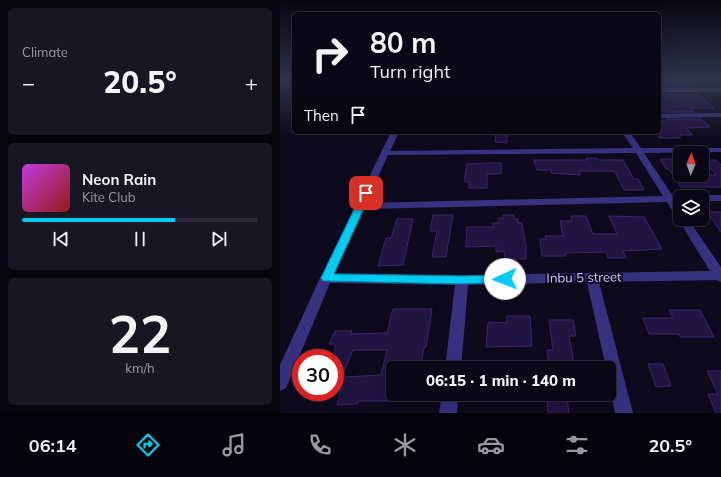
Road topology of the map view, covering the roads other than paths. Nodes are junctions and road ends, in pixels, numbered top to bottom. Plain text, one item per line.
1 (721, 114) edge
2 (661, 116) edge
3 (394, 134) edge
4 (627, 134) edge
5 (721, 150) edge
6 (639, 152) junction
7 (385, 154) junction
8 (709, 198) edge
9 (721, 198) edge
10 (670, 199) junction
11 (673, 204) edge
12 (360, 206) junction
13 (688, 226) edge
14 (721, 276) edge
15 (592, 277) junction
16 (326, 278) junction
17 (462, 280) junction
18 (454, 361) edge
19 (280, 383) edge
20 (449, 401) edge
21 (448, 413) edge
22 (624, 413) edge

1 - 2 street
3 - 7 street
4 - 6 street
5 - 6 street
6 - 7 street
6 - 10 street
7 - 12 street
8 - 9 street
10 - 11 street
10 - 12 street
12 - 16 street
13 - 14 street
14 - 15 street, Inbu 5 street
15 - 17 street, Inbu 5 street
15 - 22 street
16 - 17 street, Inbu 5 street
16 - 19 street
17 - 18 street
20 - 21 street

